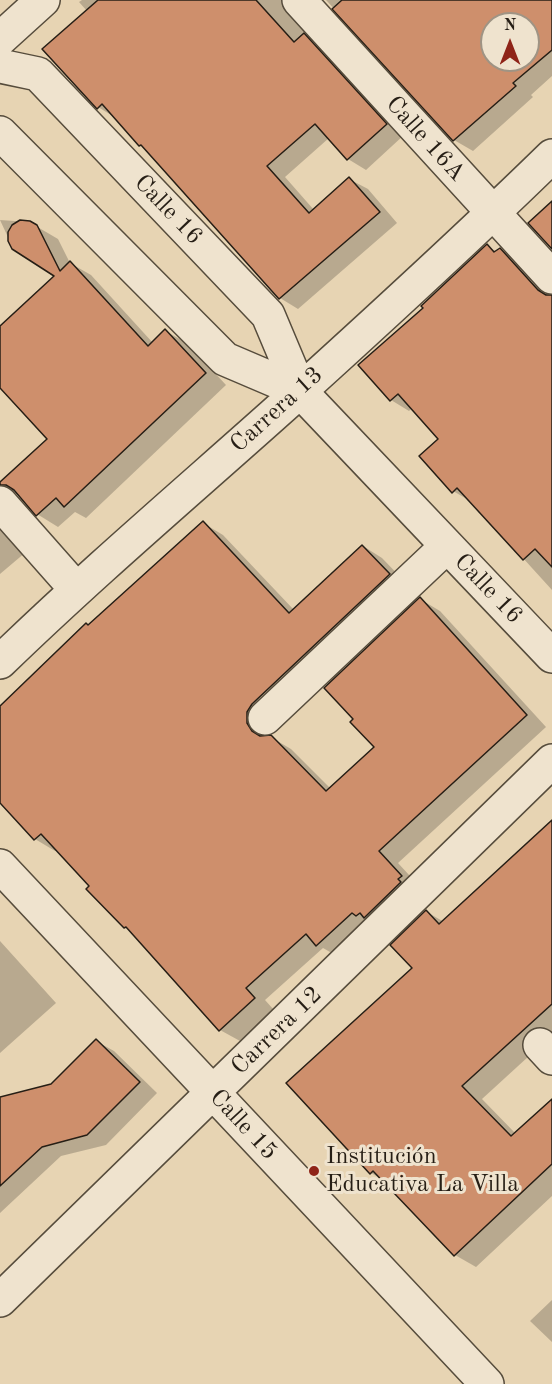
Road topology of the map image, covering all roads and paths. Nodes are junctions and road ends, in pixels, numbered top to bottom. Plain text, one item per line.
1 (43, 0) edge
2 (298, 0) edge
3 (0, 39) edge
4 (0, 66) edge
5 (0, 133) edge
6 (552, 156) edge
7 (493, 213) junction
8 (552, 277) edge
9 (300, 391) junction
10 (0, 503) edge
11 (447, 546) junction
12 (76, 588) junction
13 (552, 656) edge
14 (0, 662) edge
15 (265, 718) dead end
16 (552, 761) edge
17 (0, 866) edge
18 (213, 1093) junction
19 (0, 1300) edge
20 (486, 1384) edge

1 - 3 street
2 - 7 street, Calle 16A
4 - 9 street, Calle 16
5 - 9 street, Calle 16
6 - 7 street, Carrera 13
7 - 8 street, Calle 16A
7 - 9 street, Carrera 13
9 - 11 street, Calle 16
9 - 12 street, Carrera 13
10 - 12 street
11 - 13 street, Calle 16
11 - 15 street
12 - 14 street, Carrera 13
16 - 18 street, Carrera 12
17 - 18 street, Calle 15
18 - 19 street, Carrera 12
18 - 20 street, Calle 15

